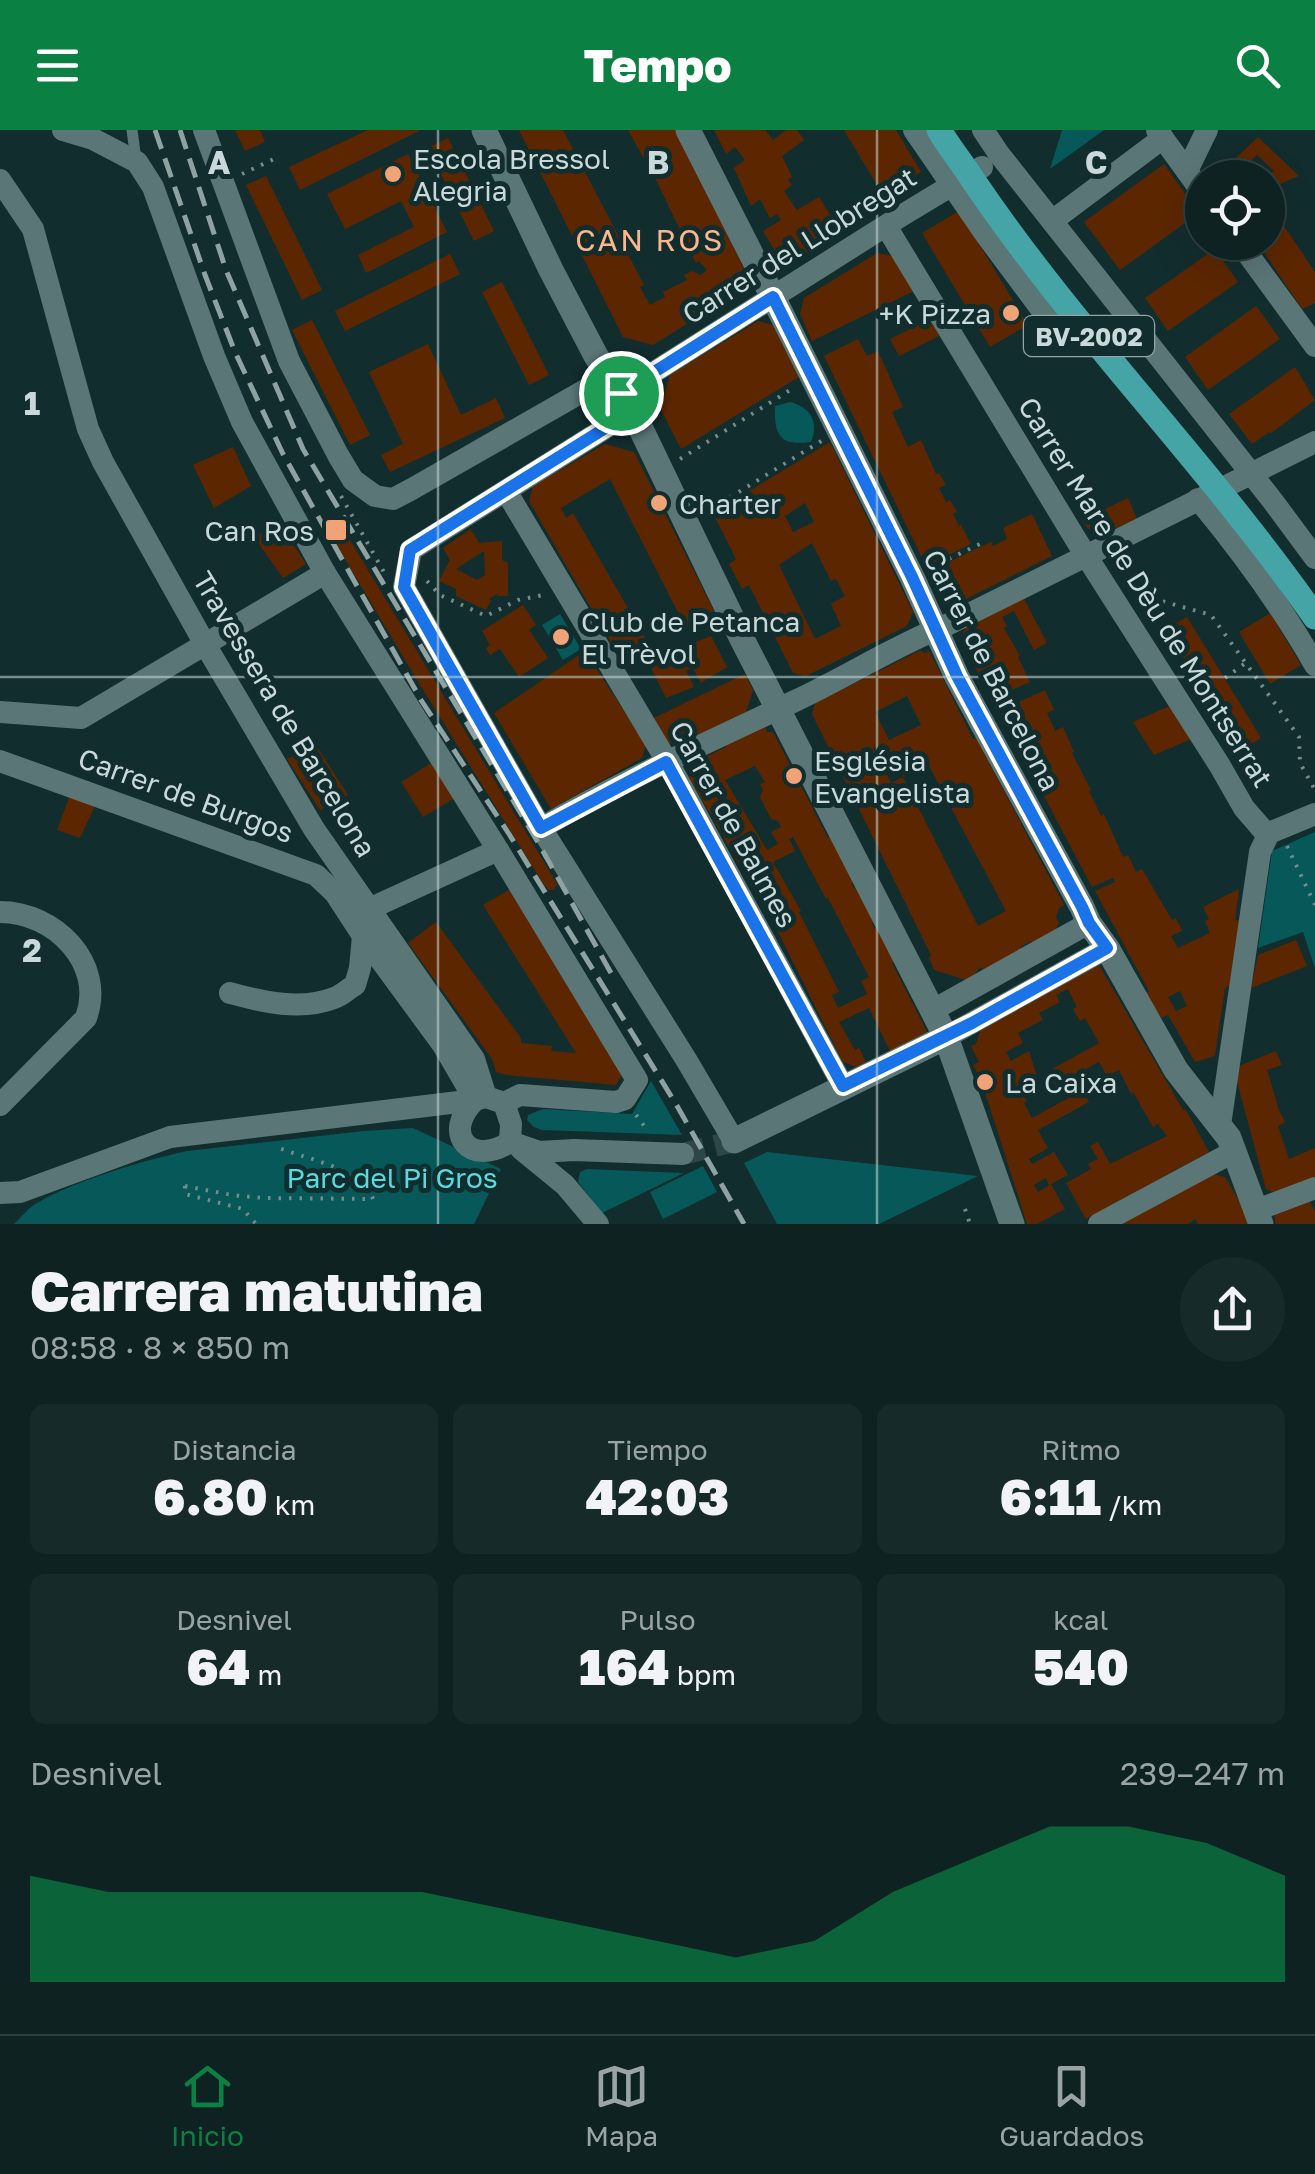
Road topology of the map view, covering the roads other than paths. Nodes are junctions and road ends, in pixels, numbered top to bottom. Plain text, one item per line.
1 (63, 130) edge
2 (132, 130) edge
3 (204, 130) edge
4 (484, 130) edge
5 (688, 130) edge
6 (914, 130) edge
7 (938, 130) edge
8 (958, 130) edge
9 (983, 130) edge
10 (1207, 130) edge
11 (1160, 134) edge
12 (1192, 160) edge
13 (136, 162) junction
14 (1185, 167) edge
15 (967, 176) junction
16 (0, 180) edge
17 (1052, 221) junction
18 (886, 226) junction
19 (1252, 260) edge
20 (773, 297) junction
21 (1064, 340) dead end
22 (1315, 346) edge
23 (613, 390) junction
24 (1315, 442) edge
25 (1225, 487) junction
26 (506, 491) junction
27 (1086, 556) junction
28 (1315, 558) edge
29 (325, 573) junction
30 (1315, 595) edge
31 (1315, 617) edge
32 (936, 630) junction
33 (206, 646) junction
34 (1315, 665) edge
35 (778, 708) junction
36 (0, 712) edge
37 (0, 761) edge
38 (666, 762) junction
39 (1315, 814) edge
40 (541, 828) junction
41 (1277, 837) junction
42 (498, 850) junction
43 (369, 909) junction
44 (0, 912) edge
45 (1089, 923) junction
46 (363, 936) junction
47 (1107, 948) junction
48 (230, 993) dead end
49 (932, 1010) junction
50 (946, 1037) junction
51 (843, 1086) junction
52 (0, 1105) edge
53 (408, 1107) junction
54 (497, 1120) junction
55 (1220, 1125) junction
56 (459, 1128) junction
57 (734, 1141) joint
58 (564, 1150) junction
59 (1235, 1151) junction
60 (683, 1154) tunnel mouth
61 (562, 1183) junction
62 (1315, 1188) edge
63 (10, 1193) edge
64 (0, 1213) edge
65 (1259, 1217) edge
66 (598, 1224) edge
67 (1012, 1224) edge
68 (1098, 1224) edge

1 - 13 street
2 - 13 lane
3 - 23 street, Carrer del Llobregat
4 - 23 street
5 - 20 street, Carrer de Barcelona
6 - 15 street
7 - 15 main road, BV-2002
8 - 15 main road, BV-2002
9 - 17 street
10 - 12 street
11 - 14 street
11 - 17 street
13 - 29 street
15 - 18 street, Carrer del Llobregat
15 - 21 street
15 - 25 main road, BV-2002
16 - 33 street, Travessera de Barcelona
17 - 25 street
18 - 20 street, Carrer del Llobregat
18 - 27 street, Carrer Mare de Dèu de Montserrat
19 - 22 street
20 - 23 street, Carrer del Llobregat
20 - 32 street, Carrer de Barcelona
23 - 26 street, Carrer del Llobregat
23 - 35 street
24 - 25 street
25 - 27 street
25 - 28 street
25 - 30 main road, BV-2002
25 - 31 main road, BV-2002
25 - 34 street
26 - 38 street, Carrer de Balmes
26 - 40 street, Carrer del Llobregat
27 - 32 street
27 - 41 street, Carrer Mare de Dèu de Montserrat
29 - 33 street
29 - 42 street
32 - 35 street
32 - 45 street, Carrer de Barcelona
33 - 36 street
33 - 43 street, Travessera de Barcelona
35 - 38 street
35 - 49 street
37 - 46 street, Carrer de Burgos
38 - 40 street
38 - 51 street, Carrer de Balmes
39 - 41 street
40 - 57 street
41 - 55 street
42 - 43 street
42 - 54 street
43 - 54 street, Travessera de Barcelona
44 - 52 street
45 - 47 street, Carrer de Barcelona
45 - 49 street
46 - 48 street
46 - 54 street, Carrer de Burgos
47 - 50 street
47 - 55 street, Carrer de Barcelona
49 - 50 street
50 - 51 street
50 - 67 street
51 - 57 street
53 - 54 street
53 - 56 street
53 - 63 street
54 - 56 street
54 - 56 street
54 - 58 street
54 - 61 street
55 - 59 street, Carrer de Barcelona
58 - 60 street
58 - 61 street
59 - 65 street, Carrer de Barcelona
59 - 68 street
61 - 66 street
62 - 65 street
63 - 64 street

